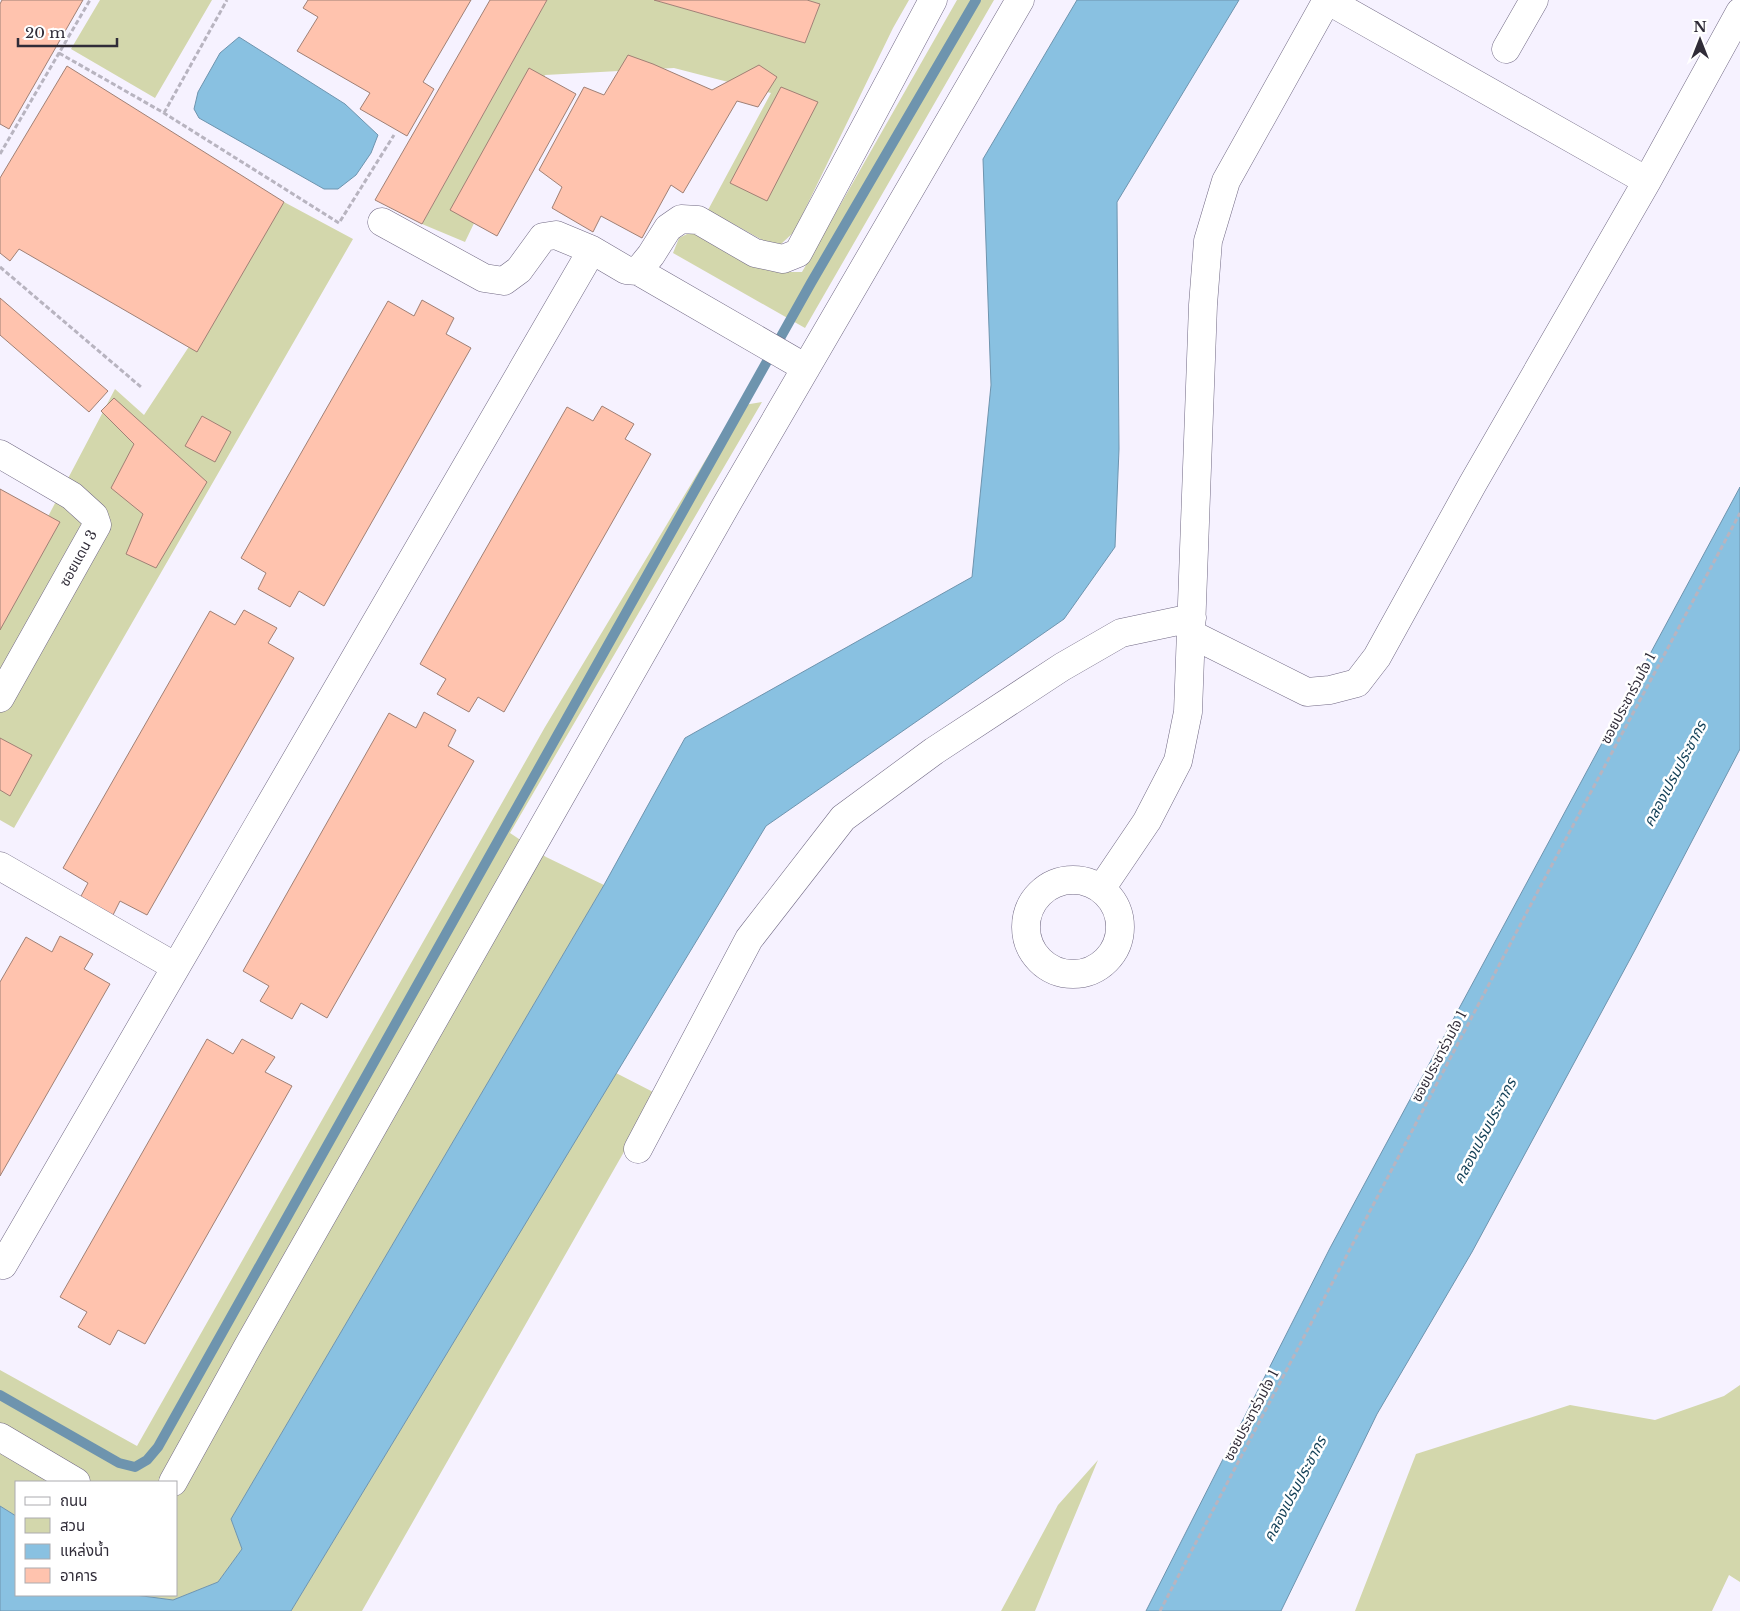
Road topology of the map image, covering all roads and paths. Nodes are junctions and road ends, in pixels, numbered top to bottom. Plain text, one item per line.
1 (90, 0) edge
2 (227, 0) edge
3 (932, 0) edge
4 (1020, 0) edge
5 (1327, 0) edge
6 (1534, 0) edge
7 (1740, 12) edge
8 (1506, 49) dead end
9 (59, 53) junction
10 (164, 113) junction
11 (394, 135) dead end
12 (0, 154) edge
13 (1648, 181) junction
14 (382, 222) dead end
15 (592, 250) junction
16 (0, 267) edge
17 (638, 271) junction
18 (806, 368) junction
19 (141, 387) dead end
20 (0, 454) edge
21 (1740, 513) edge
22 (1192, 626) junction
23 (0, 698) edge
24 (0, 866) edge
25 (1101, 889) dead end
26 (176, 967) junction
27 (638, 1150) dead end
28 (3, 1265) dead end
29 (0, 1437) edge
30 (74, 1481) edge
31 (174, 1481) edge
32 (1160, 1611) edge

1 - 9 path
2 - 10 path
3 - 17 street
4 - 18 street
5 - 13 street
5 - 22 street
6 - 8 street
7 - 13 street
9 - 10 path
9 - 12 path
10 - 11 path
13 - 22 street
14 - 15 street
15 - 17 street
15 - 26 street
16 - 19 path
17 - 18 street
18 - 31 street
20 - 23 street, ซอยแดน 3
21 - 32 path, ซอยประชาร่วมใจ 1
22 - 25 street
22 - 27 street
24 - 26 street
26 - 28 street
29 - 30 street

